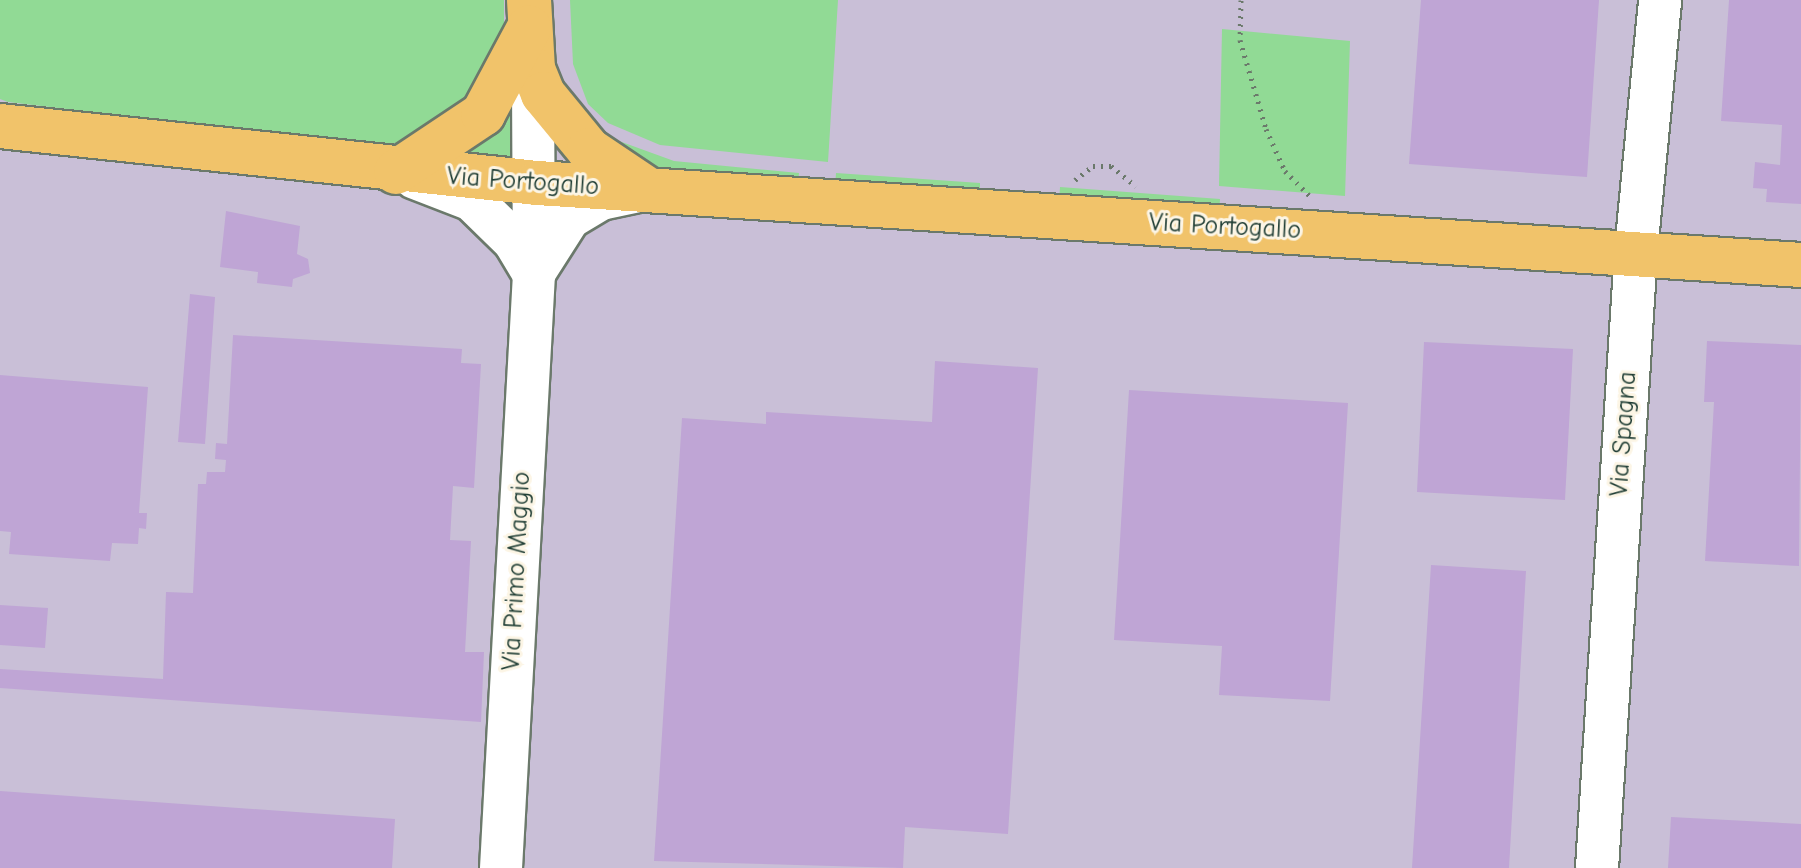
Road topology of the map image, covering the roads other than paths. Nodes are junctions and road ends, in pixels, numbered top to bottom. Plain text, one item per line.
1 (1660, 0) edge
2 (530, 32) edge
3 (0, 126) edge
4 (396, 172) junction
5 (537, 183) junction
6 (649, 190) junction
7 (1636, 251) junction
8 (1801, 265) edge
9 (534, 274) junction
10 (501, 868) edge
11 (1597, 868) edge

1 - 7 street, Via Spagna
2 - 4 main road
2 - 5 street, Via Primo Maggio
2 - 6 main road, Via Portogallo
3 - 4 main road
4 - 5 main road, Via Portogallo
4 - 9 street
5 - 6 main road, Via Portogallo
5 - 9 street, Via Primo Maggio
6 - 7 main road, Via Portogallo
6 - 9 street, Via Primo Maggio
7 - 8 main road, Via Portogallo
7 - 11 street, Via Spagna
9 - 10 street, Via Primo Maggio

